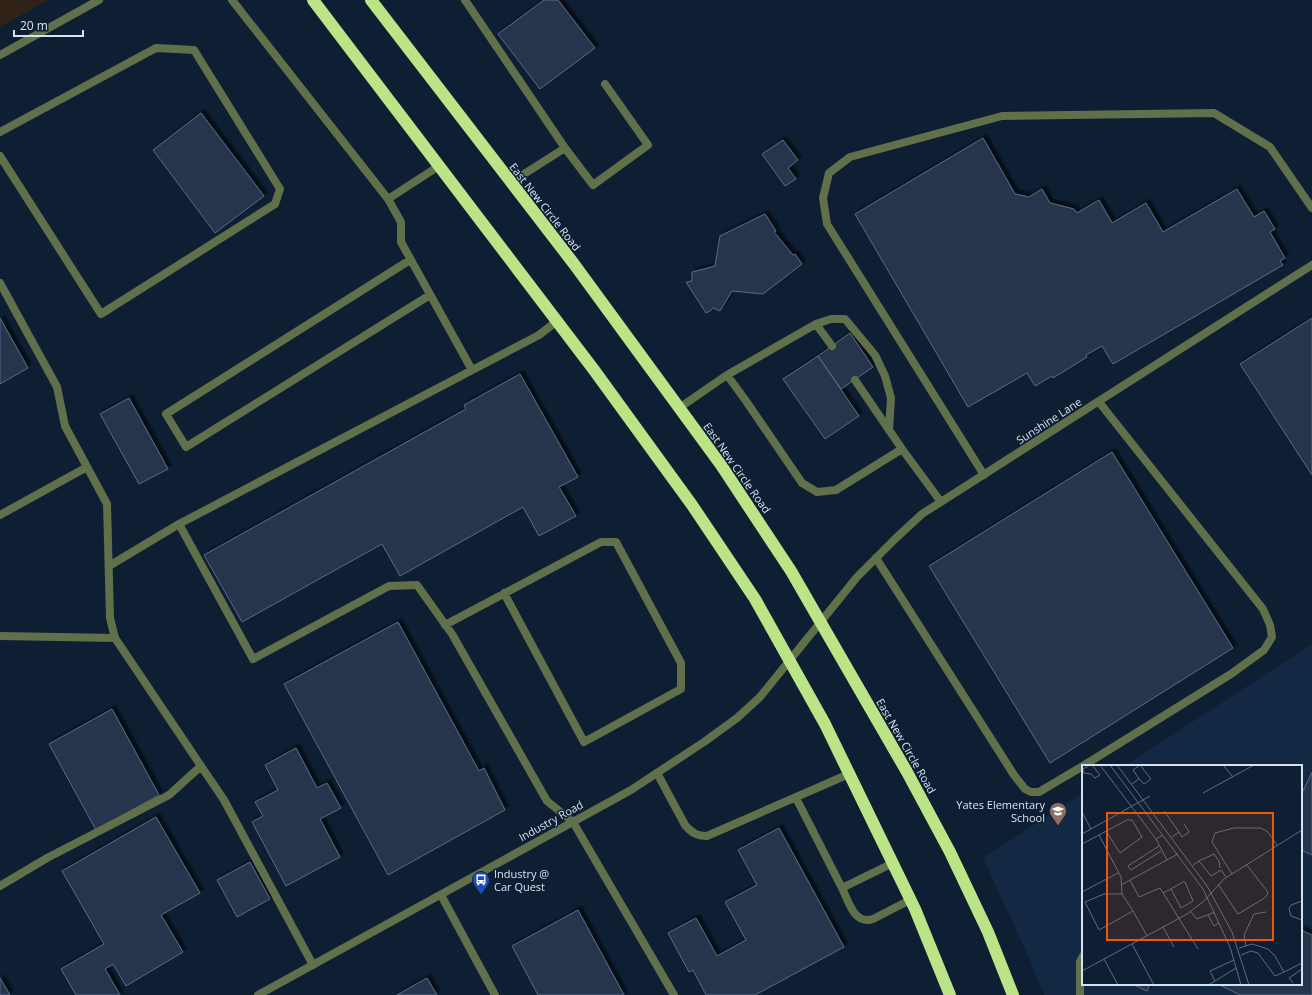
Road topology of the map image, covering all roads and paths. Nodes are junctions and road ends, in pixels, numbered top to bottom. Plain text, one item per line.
1 (99, 0) edge
2 (232, 0) edge
3 (313, 0) edge
4 (371, 0) edge
5 (465, 0) edge
6 (0, 55) edge
7 (605, 84) dead end
8 (0, 132) edge
9 (565, 148) junction
10 (0, 156) edge
11 (439, 166) junction
12 (510, 183) junction
13 (388, 199) junction
14 (1312, 208) edge
15 (410, 260) junction
16 (1312, 265) edge
17 (0, 283) edge
18 (430, 295) junction
19 (557, 321) junction
20 (816, 324) junction
21 (832, 346) dead end
22 (472, 370) junction
23 (727, 375) junction
24 (855, 380) dead end
25 (1099, 402) junction
26 (679, 408) junction
27 (889, 430) junction
28 (902, 448) junction
29 (87, 467) junction
30 (984, 475) junction
31 (941, 502) junction
32 (0, 515) edge
33 (179, 524) junction
34 (876, 558) junction
35 (109, 566) junction
36 (504, 593) junction
37 (821, 623) junction
38 (445, 625) junction
39 (0, 636) edge
40 (115, 638) junction
41 (789, 661) junction
42 (1085, 765) edge
43 (201, 766) junction
44 (1082, 767) edge
45 (657, 773) junction
46 (849, 774) junction
47 (796, 798) junction
48 (573, 822) junction
49 (893, 863) junction
50 (0, 886) edge
51 (842, 888) junction
52 (440, 895) junction
53 (910, 900) junction
54 (1082, 958) edge
55 (314, 965) junction
56 (258, 995) edge
57 (495, 995) edge
58 (674, 995) edge
59 (950, 995) edge
60 (1013, 995) edge
61 (1080, 995) edge

1 - 6 street
2 - 13 street
3 - 11 highway
4 - 12 highway, East New Circle Road
5 - 9 street
7 - 9 street
8 - 10 street
9 - 12 street
11 - 13 street
11 - 19 highway
12 - 26 highway, East New Circle Road
13 - 15 street
14 - 30 street
15 - 18 street
15 - 18 street
16 - 25 street, Sunshine Lane
17 - 29 street
18 - 22 street
19 - 22 street
19 - 41 highway
20 - 21 street
20 - 23 street
20 - 27 street
22 - 33 street
23 - 26 street
23 - 28 street
24 - 27 street
25 - 30 street, Sunshine Lane
25 - 42 street
26 - 37 highway, East New Circle Road
27 - 28 street
28 - 31 street
29 - 32 street
29 - 35 street
30 - 31 street, Sunshine Lane
31 - 34 street, Sunshine Lane
33 - 35 street
33 - 38 street
34 - 37 street, Sunshine Lane
34 - 44 street
35 - 40 street
36 - 36 street
36 - 38 street
37 - 41 street, Industry Road
37 - 60 highway, East New Circle Road
38 - 48 street
39 - 40 street
40 - 43 street
41 - 45 street, Industry Road
41 - 46 highway
43 - 50 street
43 - 55 street
45 - 47 street
45 - 48 street, Industry Road
46 - 47 street
46 - 49 highway
47 - 51 street
48 - 52 street, Industry Road
48 - 58 street
49 - 51 street
49 - 53 highway
51 - 53 street
52 - 55 street, Industry Road
52 - 57 street
53 - 59 highway
54 - 61 street
55 - 56 street, Industry Road

